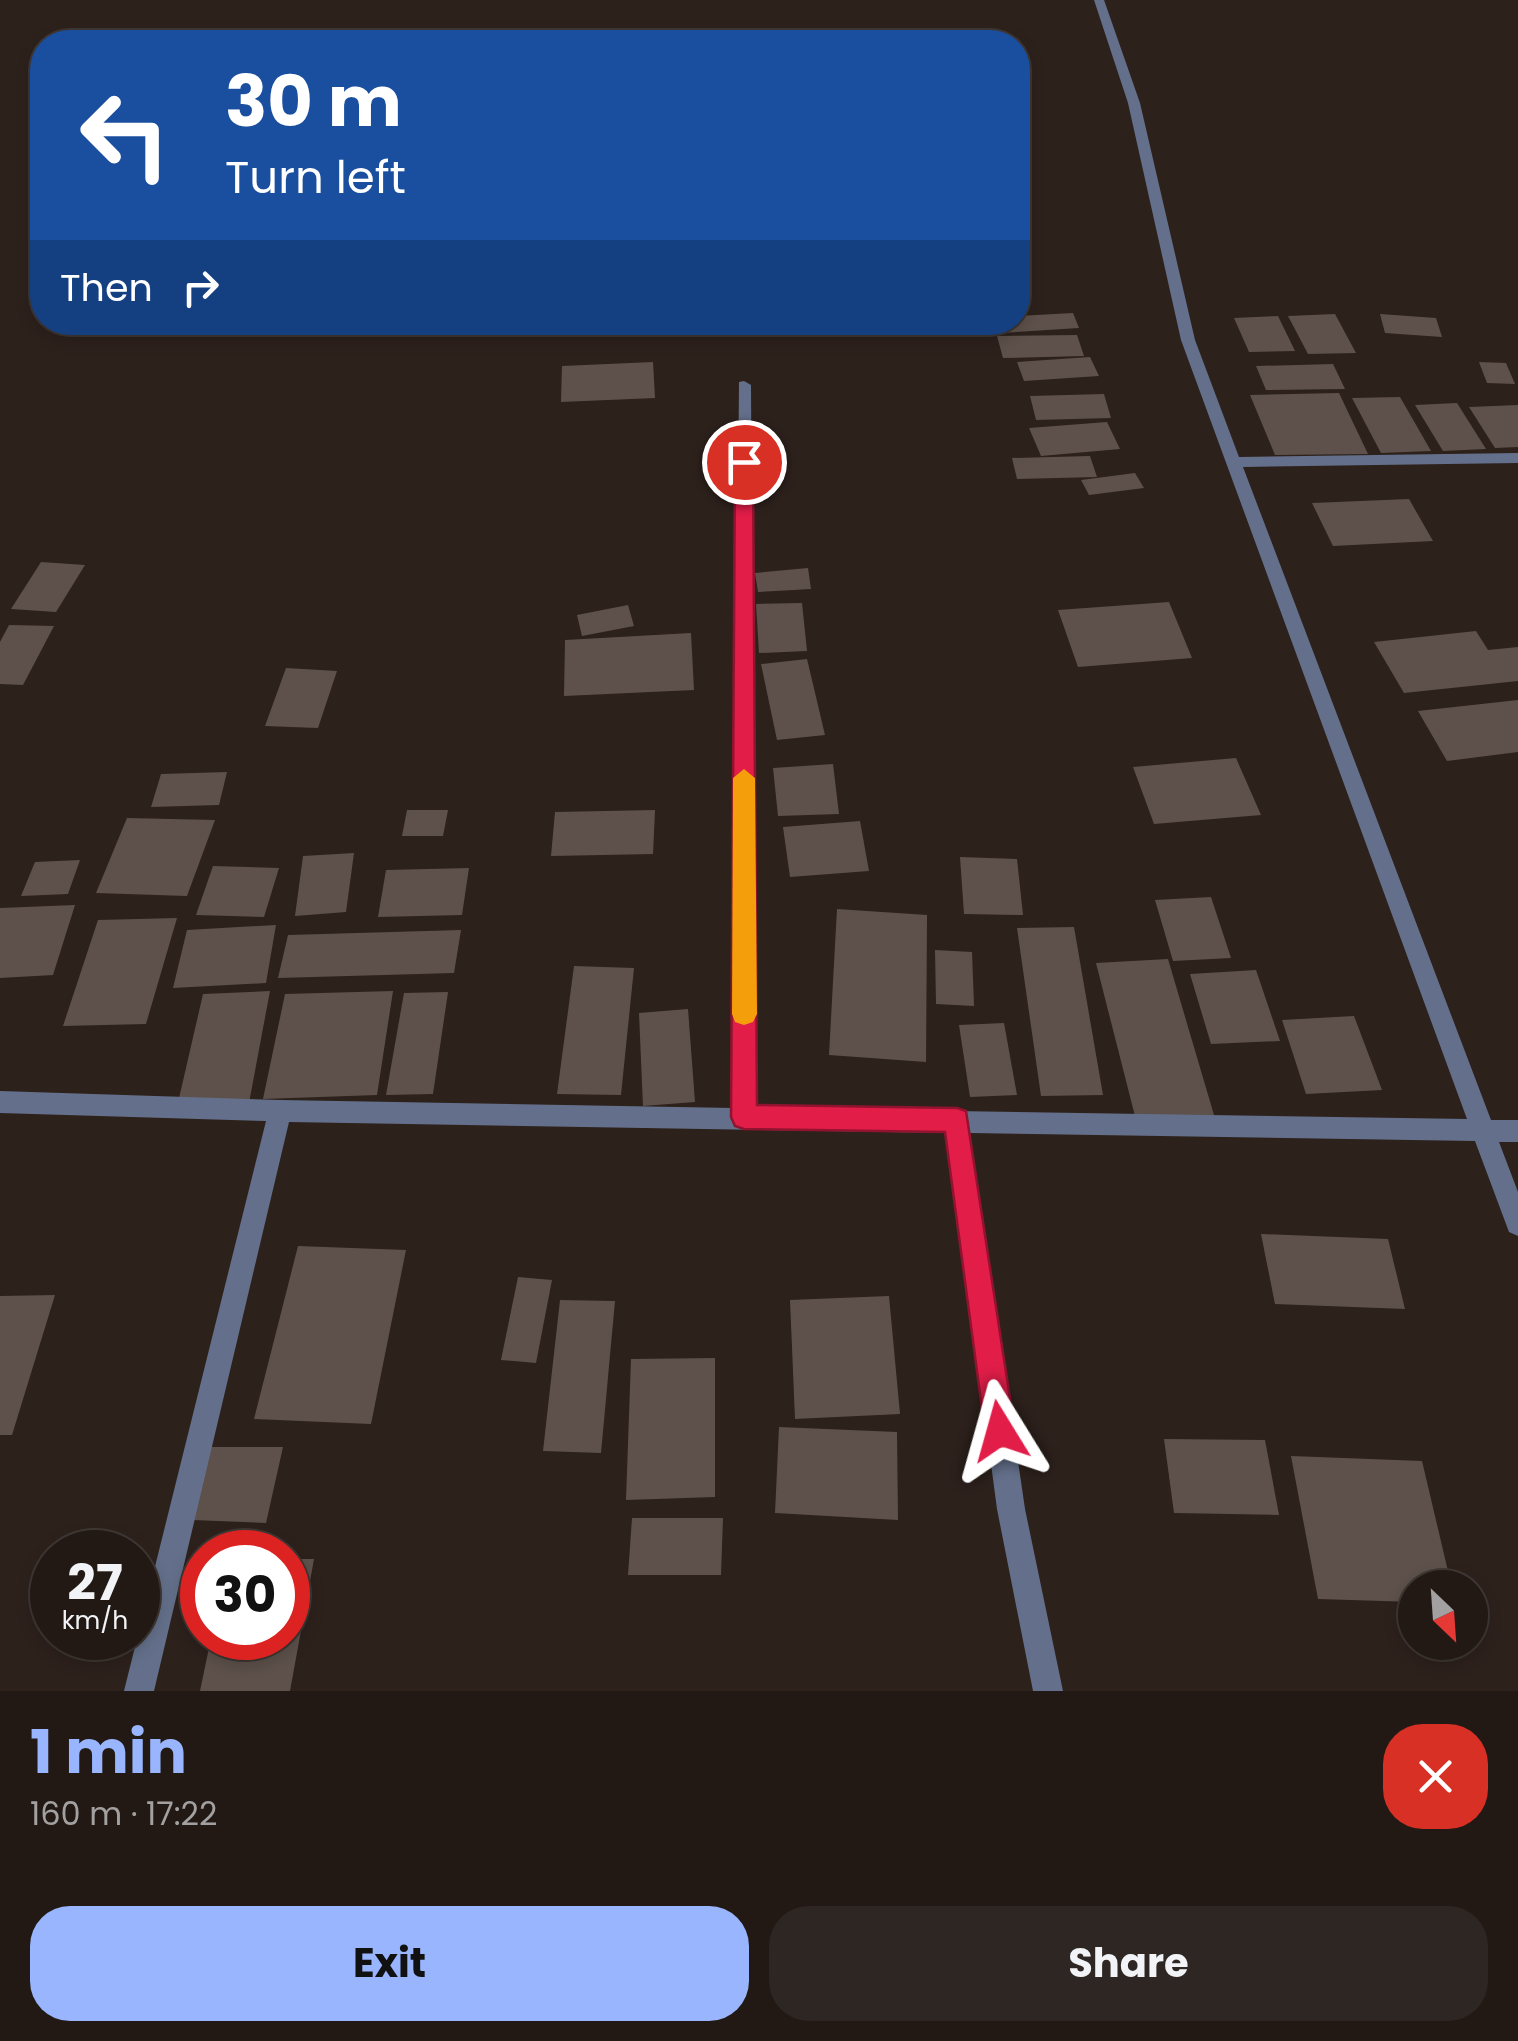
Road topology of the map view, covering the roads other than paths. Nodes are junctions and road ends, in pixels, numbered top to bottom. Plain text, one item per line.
1 (1099, 0) edge
2 (744, 385) dead end
3 (1518, 458) edge
4 (1231, 462) junction
5 (0, 1102) edge
6 (280, 1112) junction
7 (744, 1117) junction
8 (957, 1120) junction
9 (1483, 1130) junction
10 (1518, 1131) edge
11 (1518, 1224) edge
12 (139, 1691) edge
13 (1048, 1691) edge

1 - 4 street
2 - 7 street
3 - 4 street
4 - 9 street
5 - 6 street
6 - 7 street
6 - 12 street
7 - 8 street
8 - 9 street
8 - 13 street
9 - 10 street
9 - 11 street

